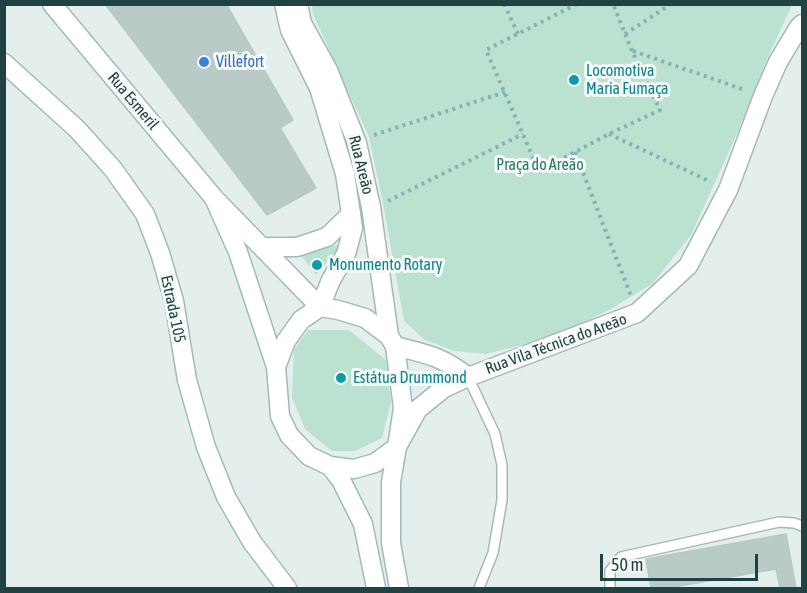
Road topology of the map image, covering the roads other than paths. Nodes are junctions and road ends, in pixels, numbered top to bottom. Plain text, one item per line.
1 (52, 4) edge
2 (284, 4) edge
3 (298, 4) edge
4 (802, 24) edge
5 (4, 63) edge
6 (214, 198) junction
7 (351, 214) junction
8 (262, 247) junction
9 (320, 307) junction
10 (392, 341) junction
11 (276, 367) junction
12 (468, 376) junction
13 (397, 447) junction
14 (330, 465) junction
15 (802, 526) edge
16 (374, 583) edge
17 (287, 588) edge
18 (399, 588) edge
19 (479, 588) edge
20 (610, 588) edge

1 - 6 main road, Rua Esmeril
2 - 7 main road, Rua Areão
3 - 10 main road, Rua Areão
4 - 12 main road, Rua Vila Técnica do Areão
5 - 17 main road, Estrada 105
6 - 8 main road
6 - 11 main road
7 - 8 main road
7 - 9 main road, Rua Areão
8 - 9 main road
9 - 10 main road
9 - 11 main road
10 - 12 main road, Rua Vila Técnica do Areão
10 - 13 main road
11 - 14 main road
12 - 13 main road
12 - 19 lane
13 - 14 main road
13 - 18 main road
14 - 16 main road
15 - 20 lane

